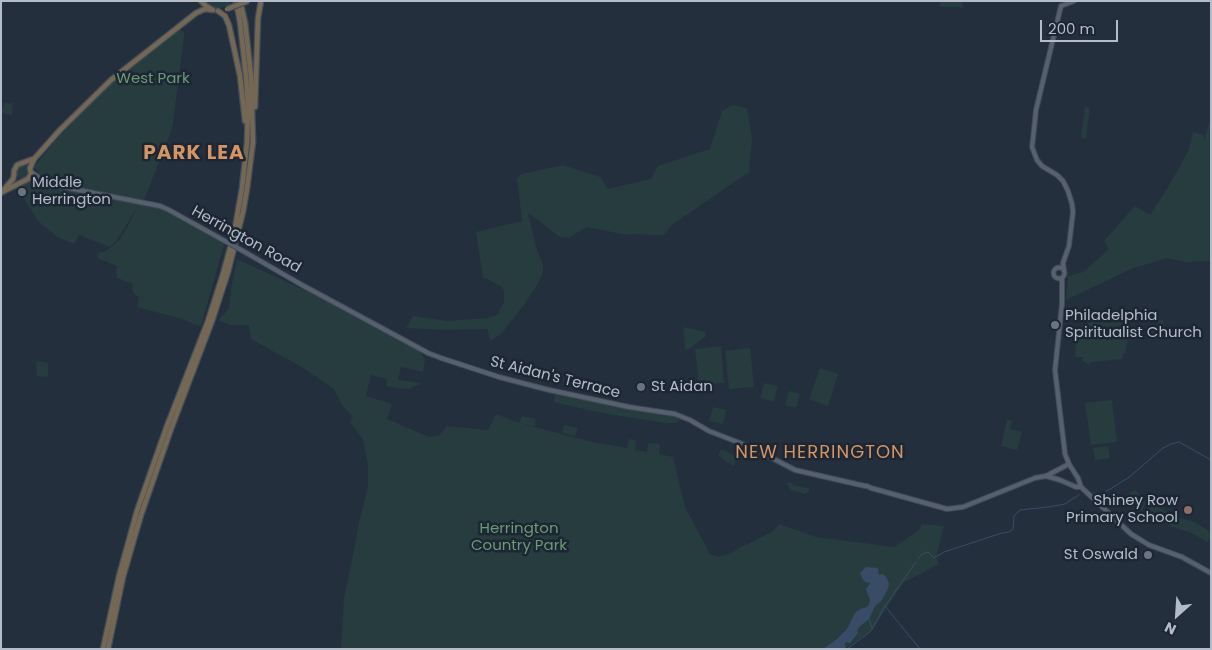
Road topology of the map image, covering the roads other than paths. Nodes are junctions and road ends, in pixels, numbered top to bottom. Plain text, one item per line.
1 (201, 1) edge
2 (236, 1) edge
3 (240, 1) edge
4 (248, 1) edge
5 (262, 1) edge
6 (1074, 1) edge
7 (215, 10) junction
8 (196, 13) junction
9 (253, 142) junction
10 (247, 143) junction
11 (34, 159) junction
12 (24, 163) junction
13 (31, 170) junction
14 (14, 173) junction
15 (41, 179) junction
16 (24, 180) junction
17 (2, 192) edge
18 (1065, 257) junction
19 (1057, 268) junction
20 (1064, 270) junction
21 (1060, 278) junction
22 (428, 353) joint
23 (1069, 464) junction
24 (1046, 476) junction
25 (1081, 487) junction
26 (1211, 573) edge
27 (103, 649) edge
28 (108, 649) edge

1 - 7 highway
1 - 8 highway
2 - 10 highway
3 - 9 highway
4 - 7 highway, bridge
5 - 9 highway
6 - 18 main road
7 - 8 highway
7 - 10 highway
8 - 11 highway
9 - 28 highway
10 - 27 highway
11 - 12 highway
11 - 13 highway
12 - 13 highway
12 - 14 highway
13 - 15 main road, Herrington Road
13 - 16 highway
14 - 16 highway
14 - 17 highway
15 - 16 main road, Herrington Road
15 - 22 main road, Herrington Road, bridge
16 - 17 highway
18 - 19 main road
18 - 20 main road
19 - 20 main road
19 - 21 main road
20 - 21 main road
21 - 23 main road
22 - 24 main road, St Aidan's Terrace
23 - 24 main road, St Aidan's Terrace
23 - 25 main road
24 - 25 main road
25 - 26 main road

